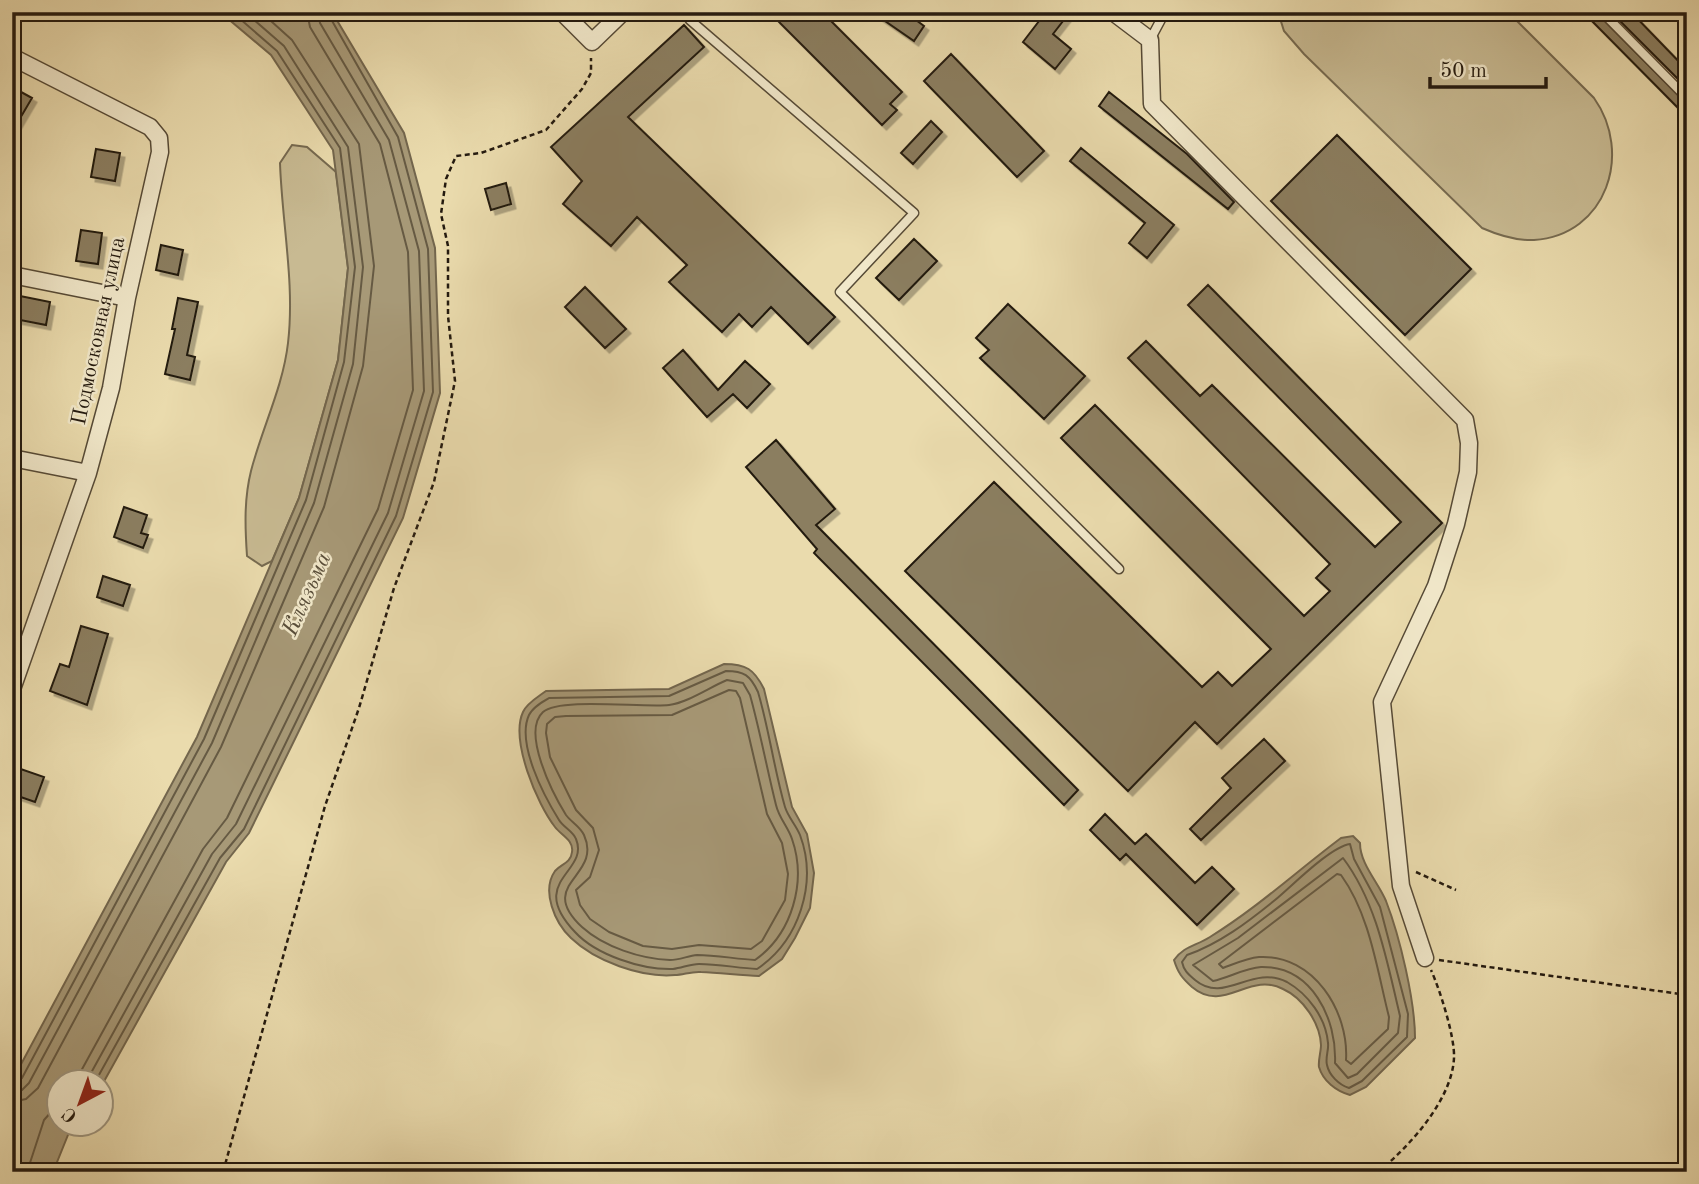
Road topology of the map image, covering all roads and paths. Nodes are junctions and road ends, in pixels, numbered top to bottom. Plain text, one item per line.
1 (562, 12) edge
2 (623, 12) edge
3 (685, 12) edge
4 (1113, 12) edge
5 (1165, 12) edge
6 (1602, 12) edge
7 (1150, 40) junction
8 (592, 42) junction
9 (12, 57) edge
10 (1687, 98) edge
11 (12, 275) edge
12 (127, 298) junction
13 (12, 458) edge
14 (88, 472) junction
15 (1119, 569) dead end
16 (12, 689) edge
17 (1398, 856) junction
18 (1456, 890) dead end
19 (1425, 958) junction
20 (1687, 995) edge
21 (223, 1172) edge
22 (1378, 1172) edge

1 - 8 street
2 - 8 street
3 - 15 lane
4 - 7 street
5 - 7 lane
6 - 10 lane
7 - 17 street
8 - 21 path
9 - 12 street, Подмосковная улица
11 - 12 street
12 - 14 street, Подмосковная улица
13 - 14 street
14 - 16 street, Подмосковная улица
17 - 18 path
17 - 19 street
19 - 20 path
19 - 22 path

